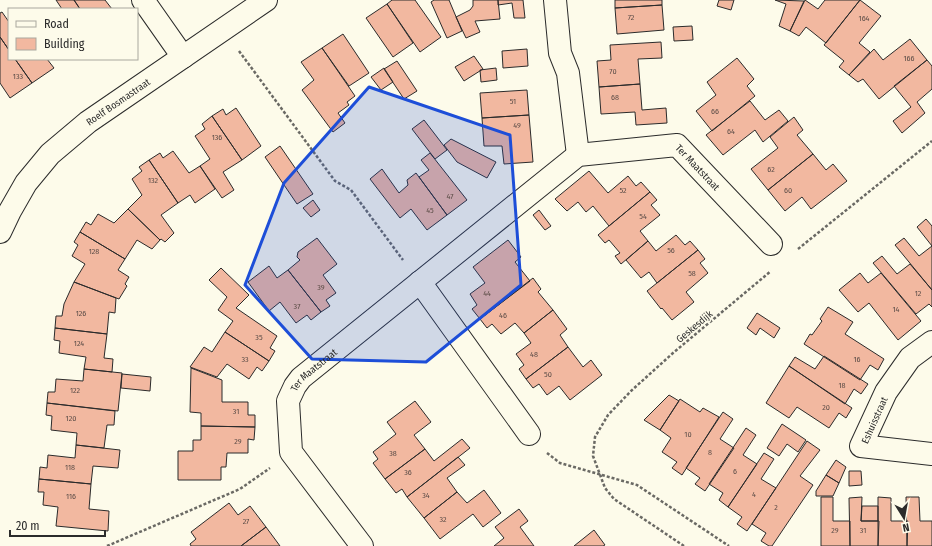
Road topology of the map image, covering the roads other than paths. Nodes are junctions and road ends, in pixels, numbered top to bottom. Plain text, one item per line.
1 (143, 0) edge
2 (266, 0) edge
3 (555, 0) edge
4 (183, 57) junction
5 (578, 155) junction
6 (0, 232) edge
7 (771, 244) dead end
8 (420, 282) junction
9 (932, 342) edge
10 (529, 434) road end
11 (932, 454) edge
12 (362, 546) edge

1 - 4 street
2 - 4 street, Roelf Bosmastraat
3 - 5 street
4 - 6 street, Roelf Bosmastraat
5 - 7 street, Ter Maatstraat
5 - 8 street, Ter Maatstraat
8 - 10 street
8 - 12 street, Ter Maatstraat
9 - 11 street, Eshuisstraat

